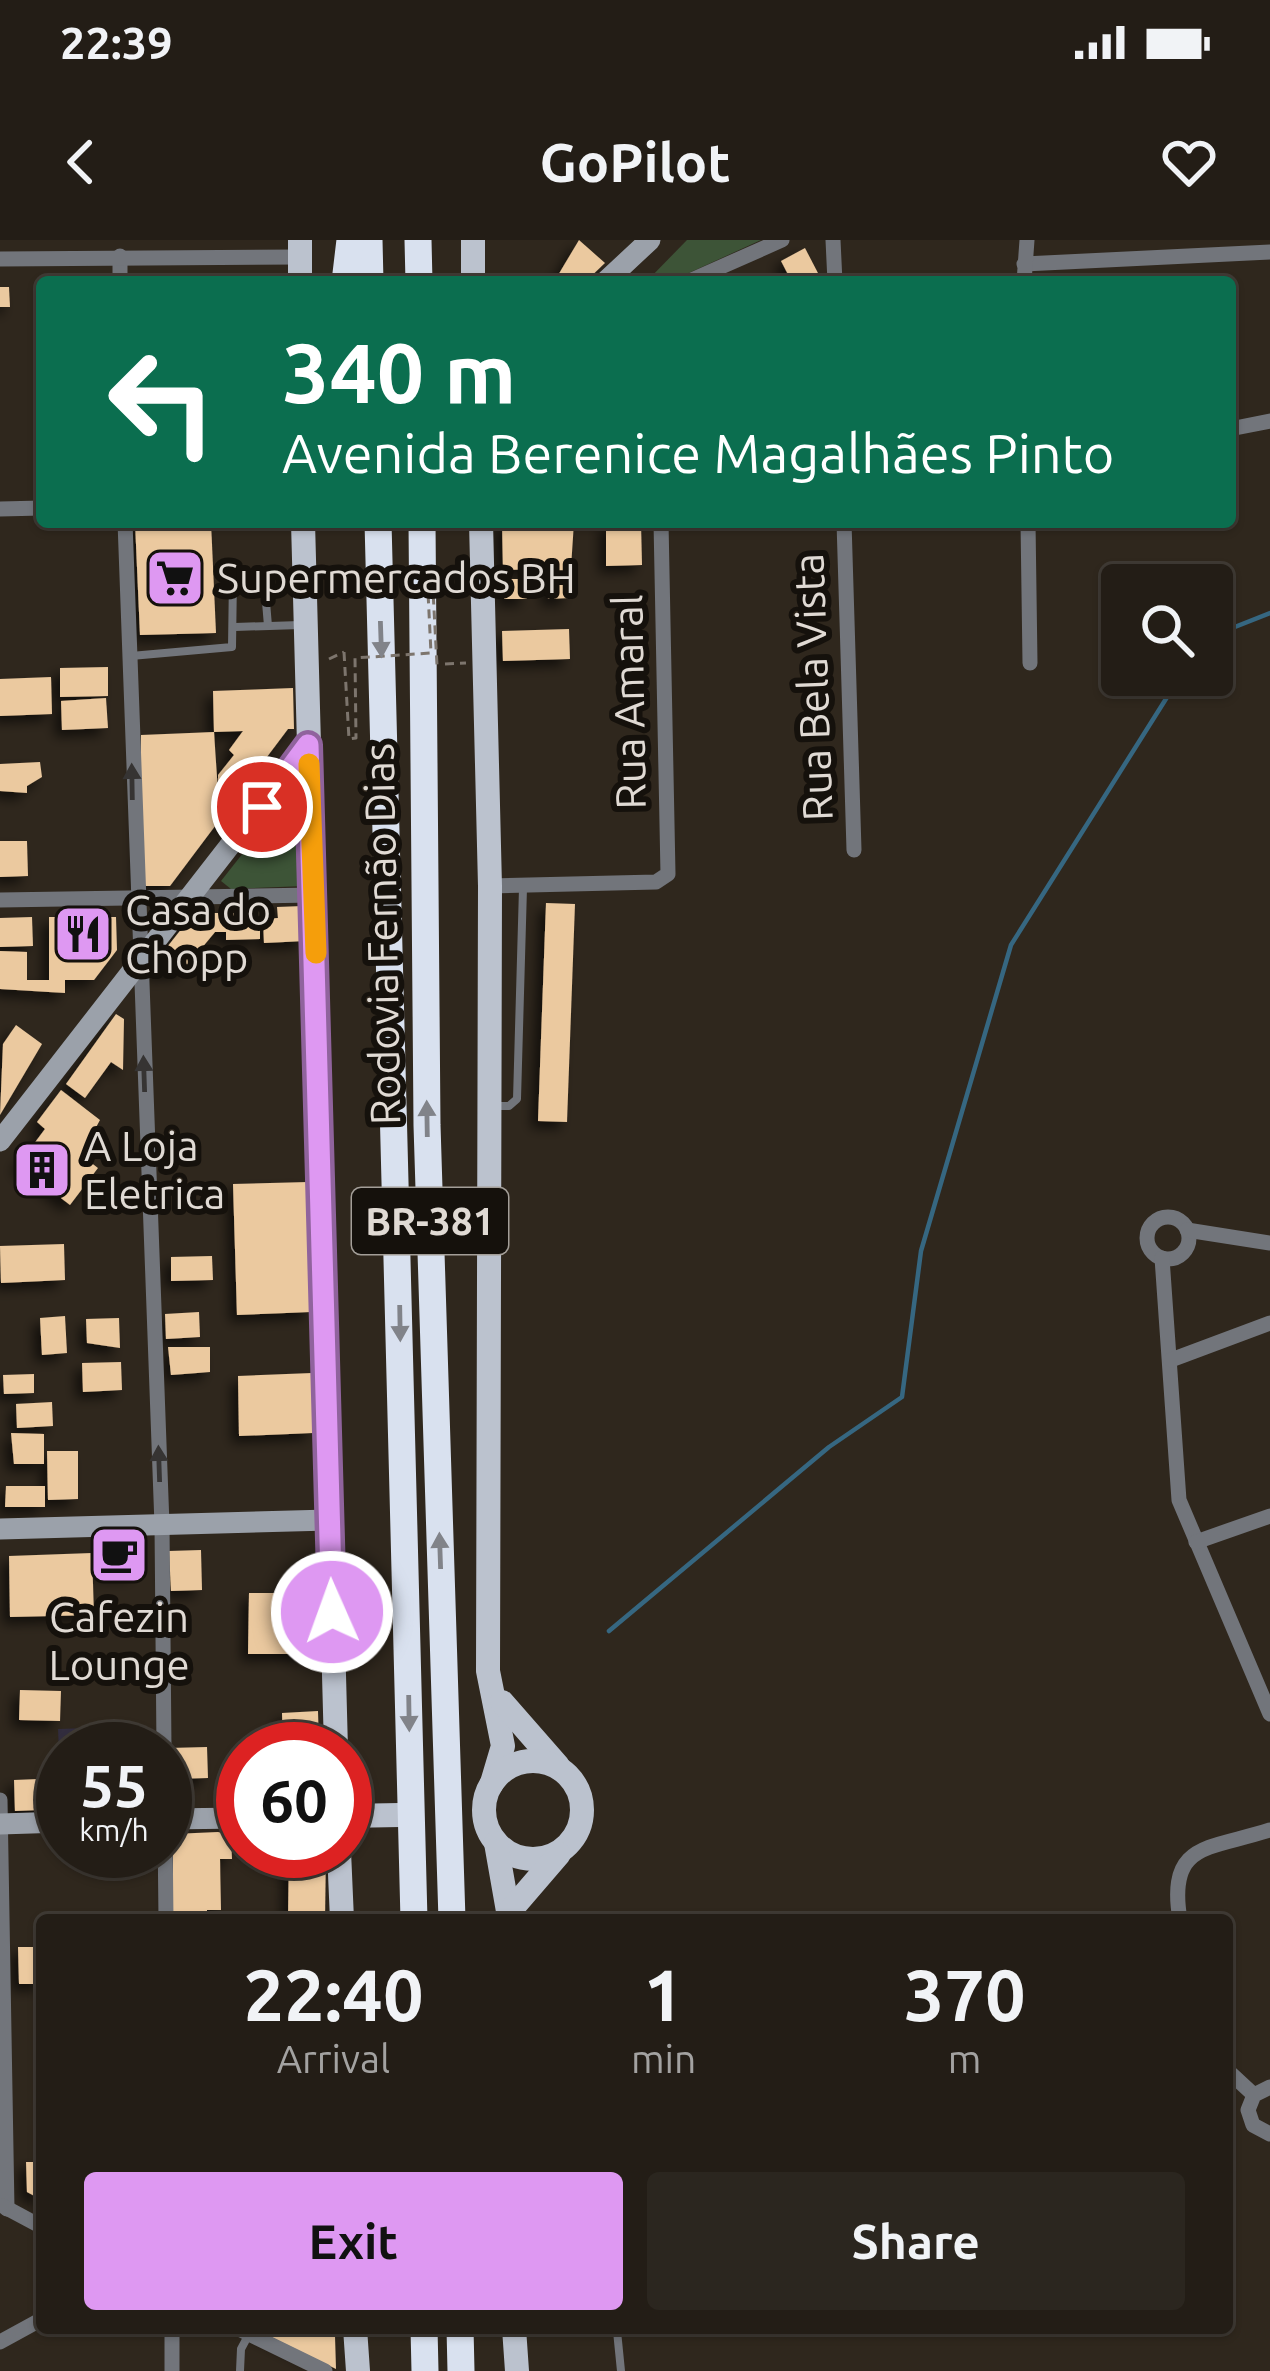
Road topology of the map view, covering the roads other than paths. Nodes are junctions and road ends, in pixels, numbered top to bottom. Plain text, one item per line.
1 (350, 240) edge
2 (369, 240) edge
3 (421, 240) edge
4 (473, 240) edge
5 (650, 240) edge
6 (782, 240) edge
7 (833, 240) edge
8 (1027, 240) edge
9 (142, 249) edge
10 (1270, 252) edge
11 (119, 256) junction
12 (0, 259) edge
13 (300, 260) edge
14 (1024, 264) junction
15 (120, 276) edge
16 (346, 276) edge
17 (370, 276) edge
18 (422, 276) edge
19 (473, 276) edge
20 (611, 276) edge
21 (701, 276) edge
22 (835, 276) edge
23 (1024, 276) edge
24 (1270, 421) edge
25 (1236, 428) edge
26 (36, 508) edge
27 (0, 509) edge
28 (125, 528) edge
29 (303, 528) edge
30 (377, 528) edge
31 (422, 528) edge
32 (481, 528) edge
33 (661, 528) edge
34 (844, 528) edge
35 (1028, 528) edge
36 (233, 577) dead end
37 (264, 578) dead end
38 (306, 625) junction
39 (268, 626) junction
40 (235, 627) junction
41 (129, 656) junction
42 (1030, 664) dead end
43 (308, 745) junction
44 (854, 850) dead end
45 (523, 885) junction
46 (490, 886) junction
47 (314, 896) junction
48 (135, 898) junction
49 (192, 899) junction
50 (0, 900) edge
51 (140, 964) junction
52 (486, 1105) junction
53 (0, 1141) edge
54 (1187, 1230) junction
55 (1270, 1243) edge
56 (1162, 1258) junction
57 (1270, 1323) edge
58 (1171, 1360) junction
59 (1270, 1516) edge
60 (329, 1520) junction
61 (162, 1525) junction
62 (0, 1529) edge
63 (1196, 1542) junction
64 (494, 1690) junction
65 (1270, 1713) edge
66 (164, 1722) edge
67 (335, 1722) edge
68 (558, 1767) junction
69 (492, 1784) junction
70 (0, 1800) edge
71 (484, 1811) junction
72 (458, 1813) dead end
73 (372, 1820) edge
74 (36, 1823) edge
75 (0, 1824) edge
76 (406, 1826) junction
77 (1270, 1830) edge
78 (496, 1843) junction
79 (563, 1849) junction
80 (166, 1878) edge
81 (340, 1878) edge
82 (166, 1914) edge
83 (342, 1914) edge
84 (405, 1914) edge
85 (413, 1914) edge
86 (452, 1914) edge
87 (509, 1914) edge
88 (511, 1914) edge
89 (1179, 1914) edge
90 (1233, 2076) edge
91 (1270, 2087) edge
92 (1254, 2096) junction
93 (1270, 2134) edge
94 (4, 2207) edge
95 (36, 2225) edge
96 (36, 2322) edge
97 (172, 2334) edge
98 (242, 2334) edge
99 (249, 2334) edge
100 (355, 2334) edge
101 (424, 2334) edge
102 (460, 2334) edge
103 (514, 2334) edge
104 (622, 2334) edge
105 (0, 2342) edge
106 (172, 2371) edge
107 (240, 2371) edge
108 (325, 2371) edge
109 (358, 2371) edge
110 (424, 2371) edge
111 (461, 2371) edge
112 (517, 2371) edge
113 (621, 2371) edge

1 - 16 highway
2 - 17 highway
3 - 18 highway
4 - 19 main road
5 - 20 main road
6 - 21 street
7 - 22 street
8 - 14 street
9 - 11 street
9 - 13 street
10 - 14 street
11 - 12 street
11 - 15 street
14 - 23 street
24 - 25 street
26 - 27 street
28 - 41 street
29 - 38 main road
30 -> 76 highway, Rodovia Fernão Dias / BR-381
86 -> 31 highway, Rodovia Fernão Dias / BR-381
32 - 46 main road
33 - 45 street, Rua Amaral
34 - 44 street, Rua Bela Vista
35 - 42 street
36 - 40 lane
37 - 39 lane
38 - 39 lane
38 - 43 main road
39 - 40 lane
40 - 41 lane
48 -> 41 street
43 - 47 main road
43 - 49 main road
45 - 46 street
45 - 52 lane
46 - 52 main road
47 - 49 street
47 - 60 main road
48 - 49 street
48 - 50 street
48 - 51 street
49 - 51 main road
51 - 53 main road
61 -> 51 street
52 - 64 main road
54 - 55 street
54 - 56 street
54 - 56 street
56 - 58 street
57 - 58 street
58 - 63 street
59 - 63 street
60 - 61 main road
60 - 67 main road
61 - 62 main road
61 - 66 street
63 - 65 street
64 - 68 main road
64 - 69 main road
68 - 69 main road
68 - 79 main road
69 - 71 main road
70 - 75 street
71 - 72 main road
71 - 78 main road
73 - 76 main road
74 - 75 main road
75 - 94 street
76 - 84 highway
76 - 85 highway, Rodovia Fernão Dias / BR-381
77 - 89 street
78 - 79 main road
78 - 87 main road
79 - 88 main road
80 - 82 street
81 - 83 main road
90 - 92 street
91 - 92 street
92 - 93 street
94 - 95 street
96 - 105 street
97 - 106 street
98 - 107 lane
99 - 108 street
100 - 109 main road
101 - 110 highway
102 - 111 highway
103 - 112 main road
104 - 113 lane

